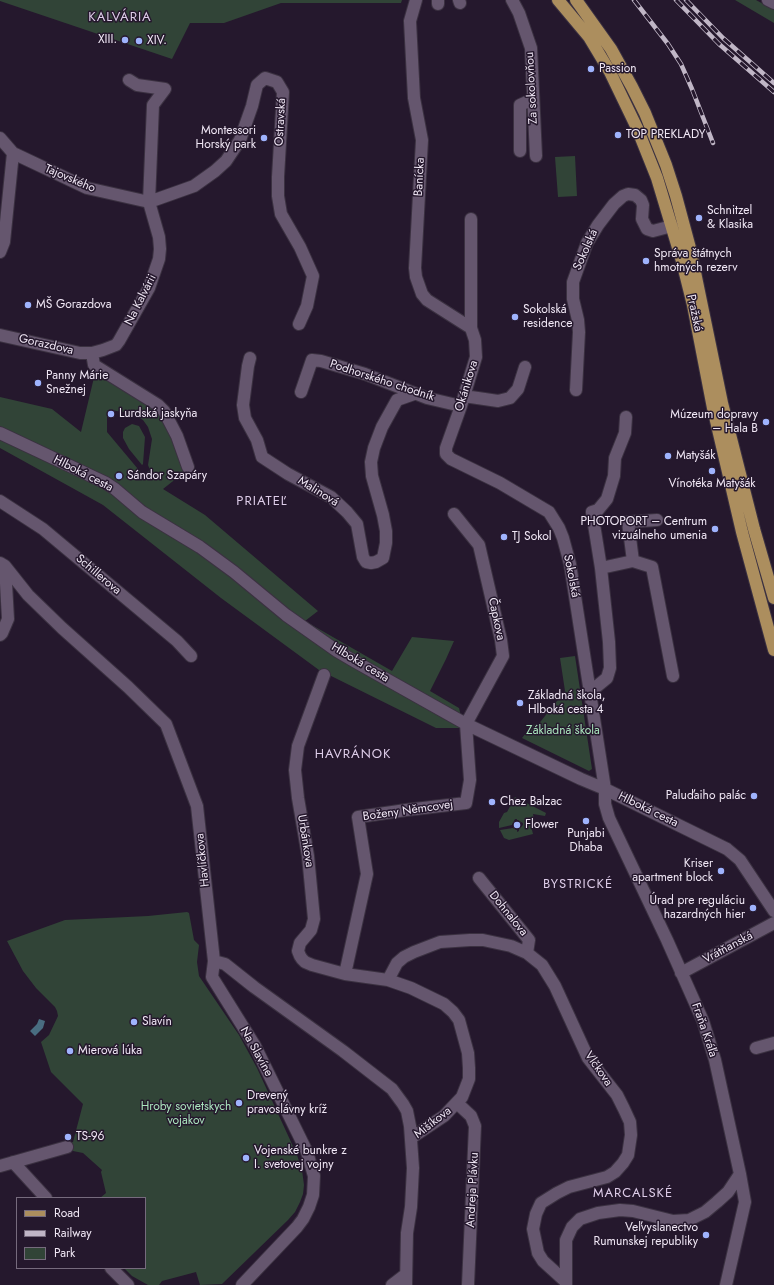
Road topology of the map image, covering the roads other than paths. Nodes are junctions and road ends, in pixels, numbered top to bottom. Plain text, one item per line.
1 (416, 0) edge
2 (512, 0) edge
3 (558, 0) edge
4 (576, 0) edge
5 (768, 0) edge
6 (774, 3) edge
7 (129, 80) dead end
8 (533, 99) junction
9 (0, 138) edge
10 (520, 151) dead end
11 (13, 153) junction
12 (536, 156) dead end
13 (150, 202) junction
14 (471, 219) dead end
15 (672, 226) junction
16 (0, 252) edge
17 (299, 324) dead end
18 (471, 328) junction
19 (0, 335) edge
20 (92, 353) junction
21 (250, 358) dead end
22 (525, 367) dead end
23 (576, 390) dead end
24 (301, 392) dead end
25 (414, 394) junction
26 (463, 401) junction
27 (626, 417) dead end
28 (0, 434) edge
29 (188, 467) dead end
30 (489, 477) joint
31 (0, 502) edge
32 (454, 514) dead end
33 (657, 520) dead end
34 (633, 561) junction
35 (2, 564) edge
36 (601, 568) junction
37 (774, 598) edge
38 (4, 620) edge
39 (0, 635) edge
40 (774, 650) edge
41 (191, 656) dead end
42 (324, 675) dead end
43 (673, 676) dead end
44 (590, 688) junction
45 (466, 724) junction
46 (605, 789) junction
47 (479, 878) dead end
48 (774, 911) edge
49 (774, 923) edge
50 (528, 953) junction
51 (214, 961) junction
52 (681, 973) junction
53 (345, 974) junction
54 (388, 980) junction
55 (774, 1043) edge
56 (756, 1048) dead end
57 (457, 1103) junction
58 (411, 1138) junction
59 (67, 1147) dead end
60 (13, 1162) junction
61 (0, 1166) edge
62 (740, 1174) junction
63 (45, 1197) edge
64 (112, 1269) edge
65 (405, 1280) edge
66 (566, 1283) edge
67 (128, 1285) edge
68 (242, 1285) edge
69 (392, 1285) edge
70 (468, 1285) edge
71 (726, 1285) edge

1 - 18 street, Banícka
2 - 8 street, Za sokolovňou
3 - 15 main road, Pražská
4 - 37 main road, Pražská
5 - 6 street
7 - 13 street, Na Kalvárii
8 - 10 street
8 - 12 street, Za sokolovňou
9 - 11 street, Tajovského
11 - 13 street, Tajovského
11 - 16 street
13 - 17 street, Ostravská
13 - 20 street, Na Kalvárii
14 - 18 street, Okánikova
15 - 23 street, Sokolská
15 - 40 main road, Pražská
18 - 26 street, Okánikova
19 - 20 street, Gorazdova
20 - 29 street
21 - 25 street, Malinová
22 - 26 street, Podhorského chodník
24 - 25 street, Podhorského chodník
25 - 26 street, Podhorského chodník
26 - 30 street, Okánikova
27 - 36 street
28 - 45 street, Hlboká cesta
30 - 44 street, Sokolská
31 - 41 street, Schillerova
32 - 45 street, Čapkova
33 - 34 street
34 - 36 street
34 - 43 street
35 - 38 street
35 - 51 street, Havlíčkova
36 - 44 street
38 - 39 street
42 - 53 street, Urbánkova
44 - 46 street, Sokolská
45 - 46 street, Hlboká cesta
45 - 53 street, Boženy Němcovej
46 - 48 street, Hlboká cesta
46 - 52 street, Fraňa Kráľa
47 - 50 street, Dohnalova
49 - 52 street, Vrátňanská
50 - 54 street, Vlčkova
50 - 66 street, Vlčkova
51 - 58 street
51 - 68 street, Na Slavíne
52 - 62 street, Fraňa Kráľa
53 - 54 street, Mišíkova
54 - 57 street, Mišíkova
55 - 56 street
57 - 58 street, Mišíkova
57 - 70 street, Andreja Plávku
58 - 65 street, Mišíkova
59 - 60 street
60 - 61 street
60 - 63 street
62 - 66 street
62 - 71 street, Fraňa Kráľa
64 - 67 street
65 - 69 street

